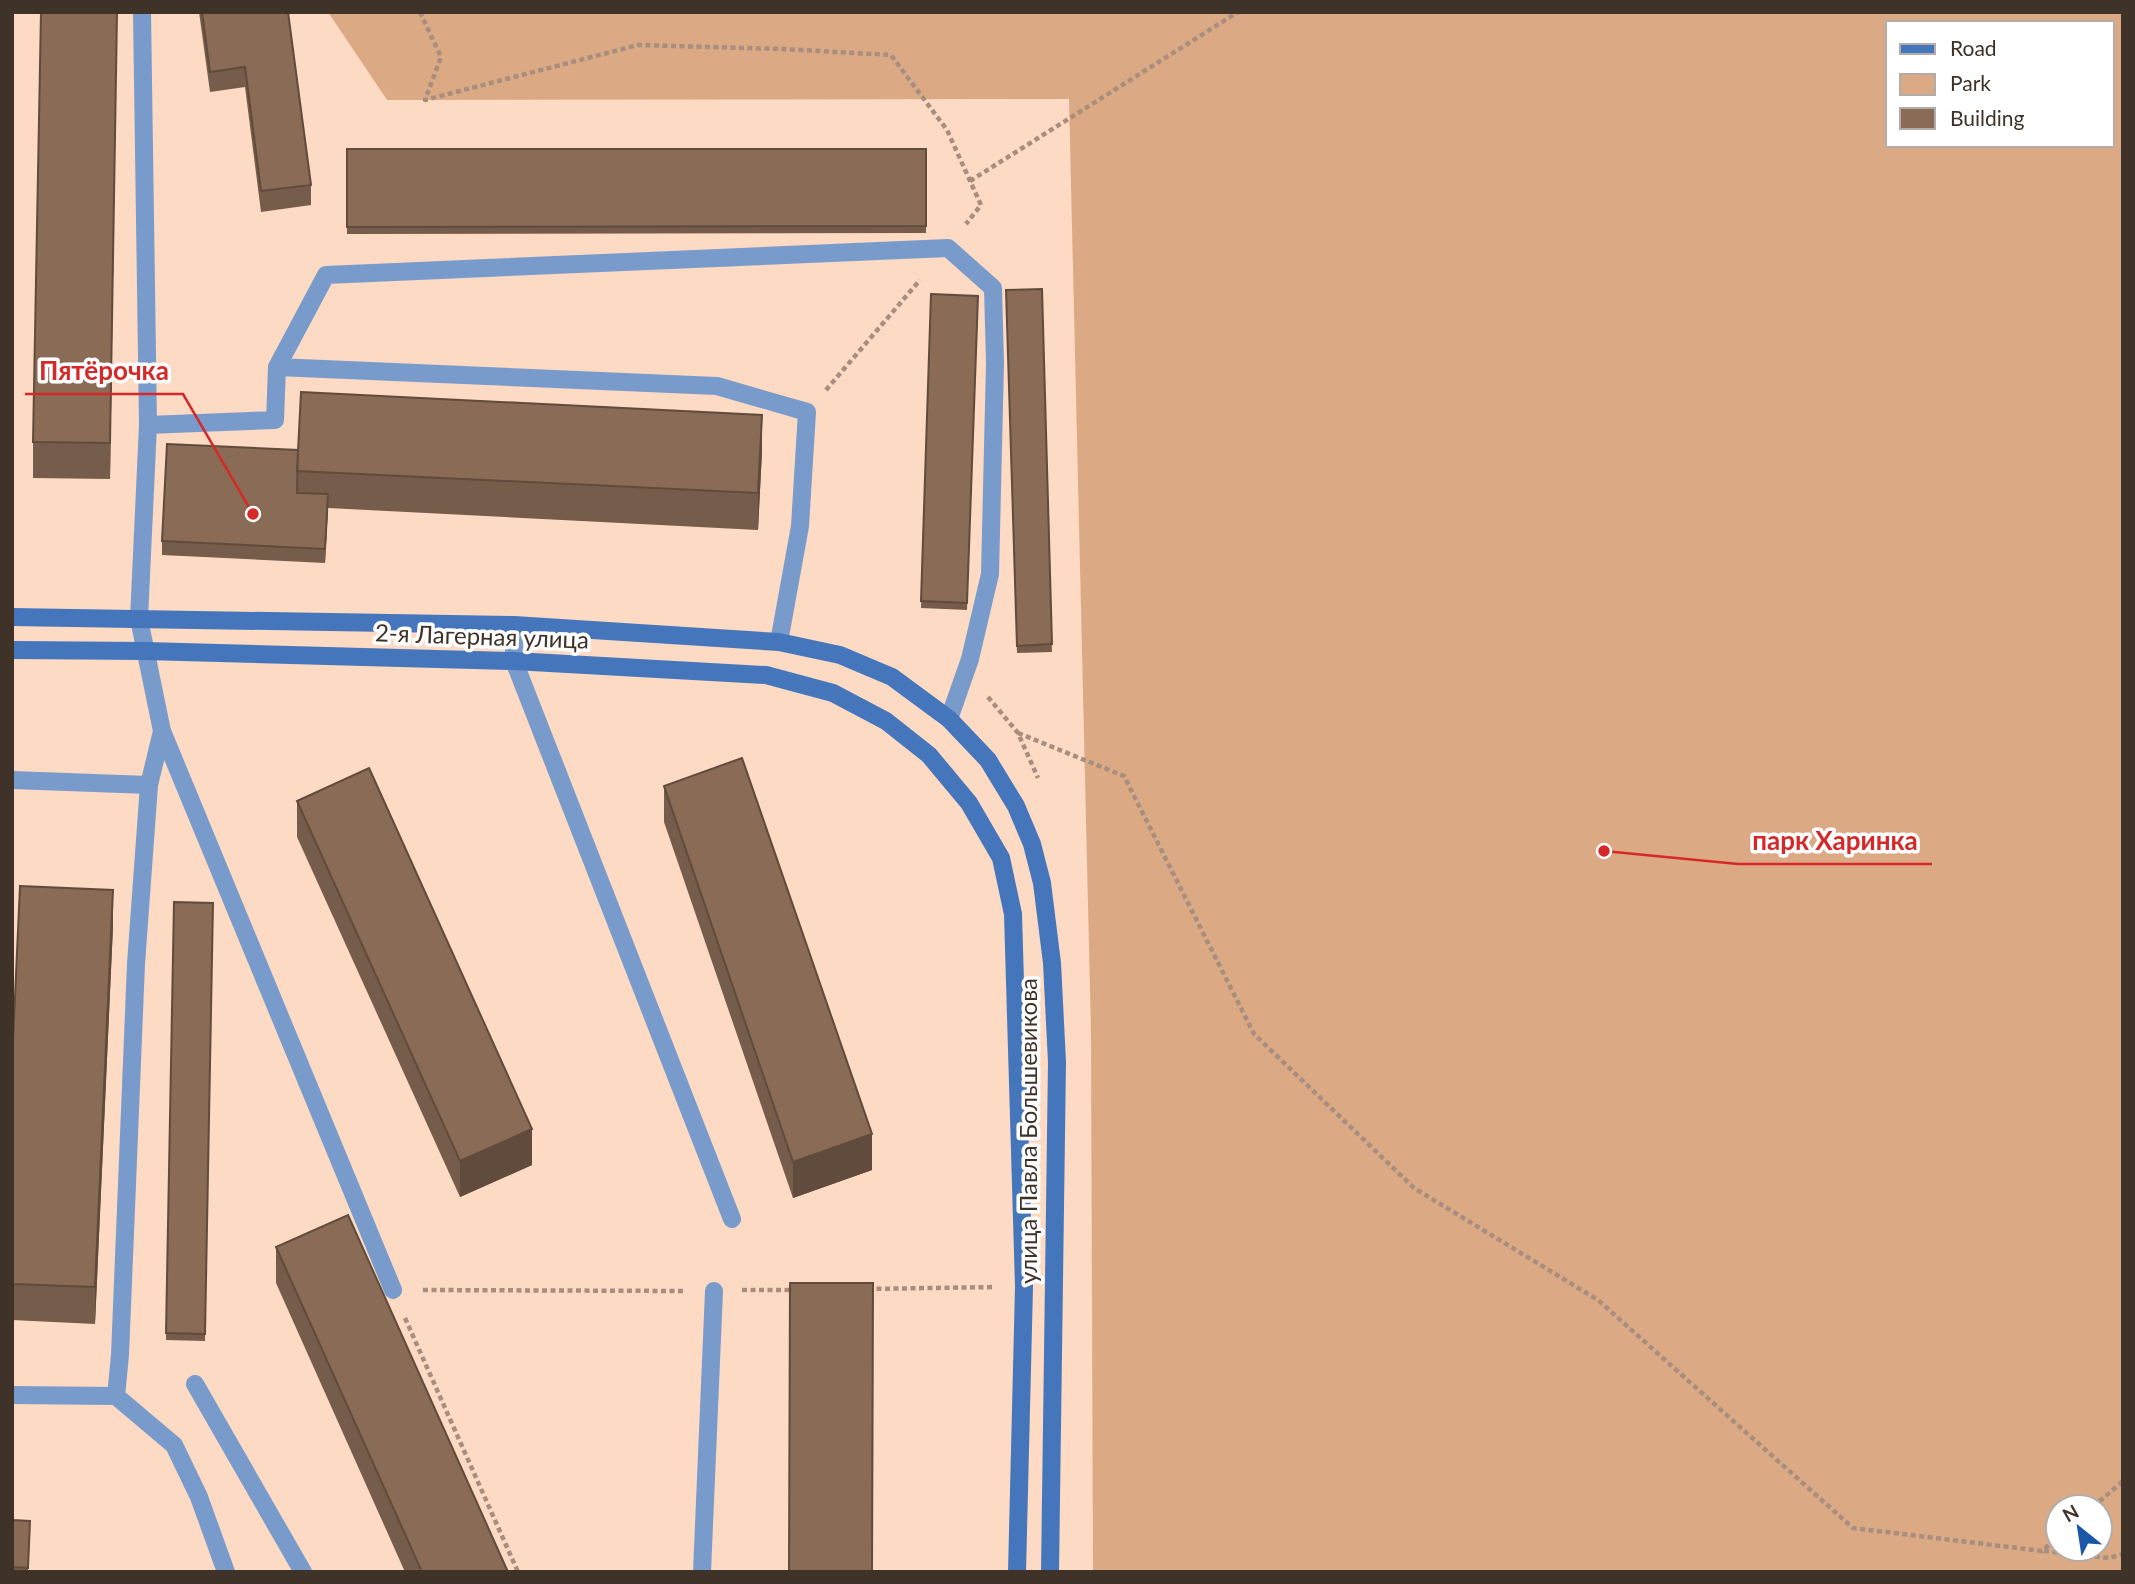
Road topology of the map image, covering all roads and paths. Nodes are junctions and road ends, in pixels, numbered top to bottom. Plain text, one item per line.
1 (142, 12) edge
2 (420, 12) edge
3 (1238, 12) edge
4 (970, 181) junction
5 (948, 248) junction
6 (277, 367) junction
7 (807, 412) junction
8 (148, 425) junction
9 (12, 617) edge
10 (139, 619) junction
11 (514, 625) junction
12 (779, 642) junction
13 (12, 650) edge
14 (145, 651) junction
15 (840, 655) joint
16 (514, 661) junction
17 (949, 719) junction
18 (162, 731) junction
19 (1018, 733) dead end
20 (929, 755) joint
21 (12, 780) edge
22 (149, 785) junction
23 (732, 1219) dead end
24 (1024, 1287) junction
25 (862, 1289) edge
26 (393, 1290) junction
27 (808, 1290) edge
28 (714, 1291) junction
29 (195, 1384) dead end
30 (12, 1395) edge
31 (116, 1396) junction
32 (2123, 1480) edge
33 (2109, 1493) edge
34 (2042, 1551) joint
35 (2123, 1554) edge
36 (226, 1572) edge
37 (303, 1572) edge
38 (519, 1572) edge
39 (702, 1572) edge
40 (1017, 1572) edge
41 (1050, 1572) edge

1 - 8 lane
2 - 4 path
3 - 4 path
4 - 5 path
5 - 6 lane
5 - 7 path
5 - 17 lane
6 - 7 lane
6 - 8 lane
7 - 12 lane
8 - 10 lane
9 - 10 main road, 2-я Лагерная улица
10 - 11 main road, 2-я Лагерная улица
10 - 14 lane
11 - 12 main road, 2-я Лагерная улица
11 - 16 lane
12 - 15 main road, 2-я Лагерная улица
13 - 14 main road, 2-я Лагерная улица
14 - 16 main road, 2-я Лагерная улица
14 - 18 lane
15 - 17 main road, улица Павла Большевикова
16 - 20 main road, 2-я Лагерная улица
16 - 23 lane
17 - 41 main road, улица Павла Большевикова
18 - 22 lane
18 - 26 lane
19 - 34 path
20 - 24 main road, улица Павла Большевикова
21 - 22 lane
22 - 31 lane
24 - 25 path
24 - 40 main road, улица Павла Большевикова
26 - 28 path
26 - 38 path
27 - 28 path
28 - 39 lane
29 - 37 lane
30 - 31 lane
31 - 36 lane
32 - 33 path
34 - 35 path

